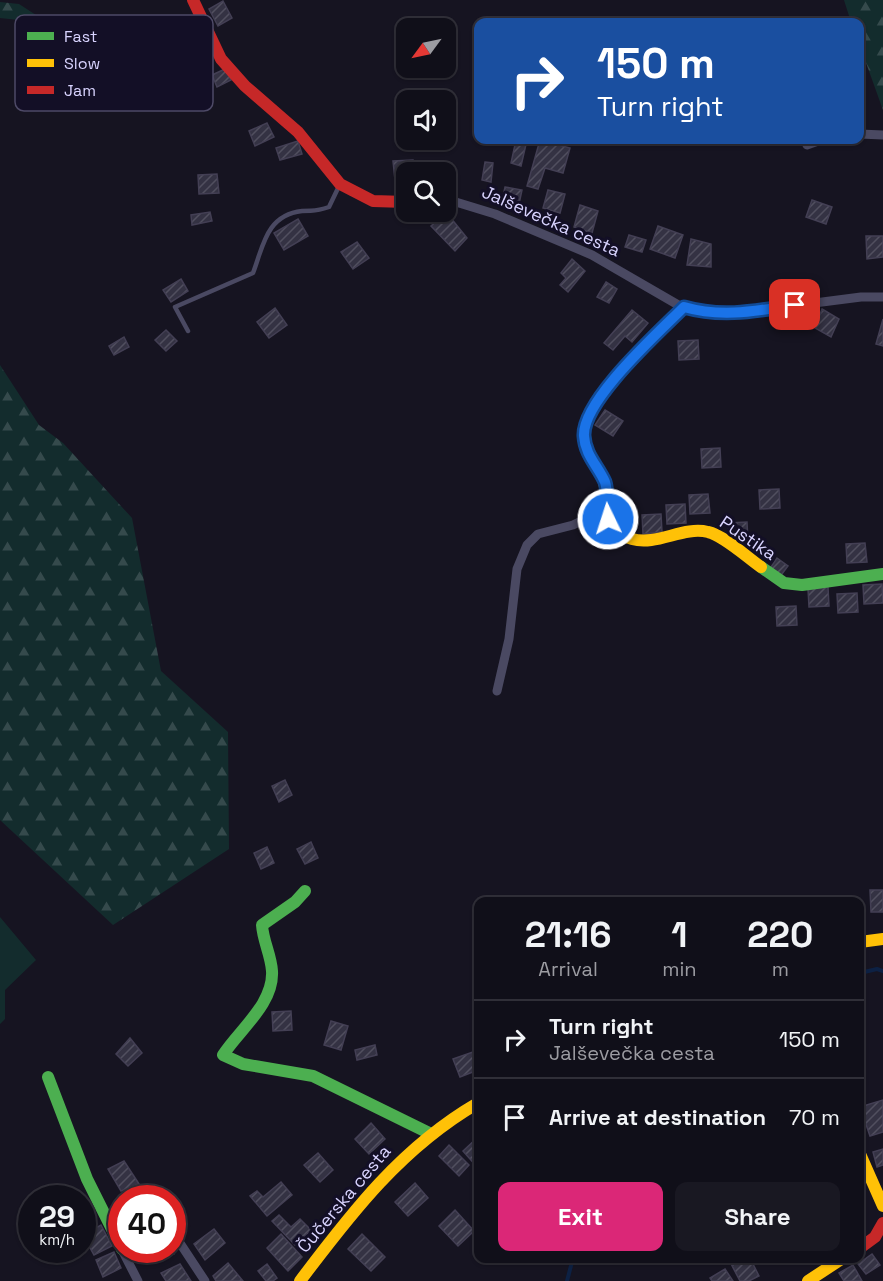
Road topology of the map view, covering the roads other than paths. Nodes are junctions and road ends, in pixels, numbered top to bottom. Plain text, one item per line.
1 (193, 0) edge
2 (200, 15) edge
3 (213, 41) edge
4 (864, 134) edge
5 (883, 135) edge
6 (340, 184) junction
7 (396, 202) edge
8 (456, 202) edge
9 (883, 297) edge
10 (684, 307) junction
11 (188, 331) dead end
12 (606, 509) junction
13 (883, 574) edge
14 (497, 691) dead end
15 (305, 891) dead end
16 (883, 939) edge
17 (864, 941) edge
18 (48, 1077) dead end
19 (474, 1105) edge
20 (429, 1133) junction
21 (864, 1163) edge
22 (883, 1206) edge
23 (108, 1221) edge
24 (883, 1223) edge
25 (864, 1245) edge
26 (186, 1252) edge
27 (129, 1263) edge
28 (835, 1263) edge
29 (138, 1281) edge
30 (205, 1281) edge
31 (300, 1281) edge
32 (808, 1281) edge

1 - 2 street
3 - 6 street
4 - 5 street
6 - 7 street
6 - 11 lane
8 - 10 street, Jalševečka cesta
9 - 10 street, Jalševečka cesta
10 - 12 street, Pustika
12 - 13 street, Pustika
12 - 14 street
15 - 20 street
16 - 17 street
18 - 23 street
19 - 20 street, Čučerska cesta
20 - 31 street, Čučerska cesta
21 - 22 street
24 - 25 street
26 - 30 street
27 - 29 street
28 - 32 street

